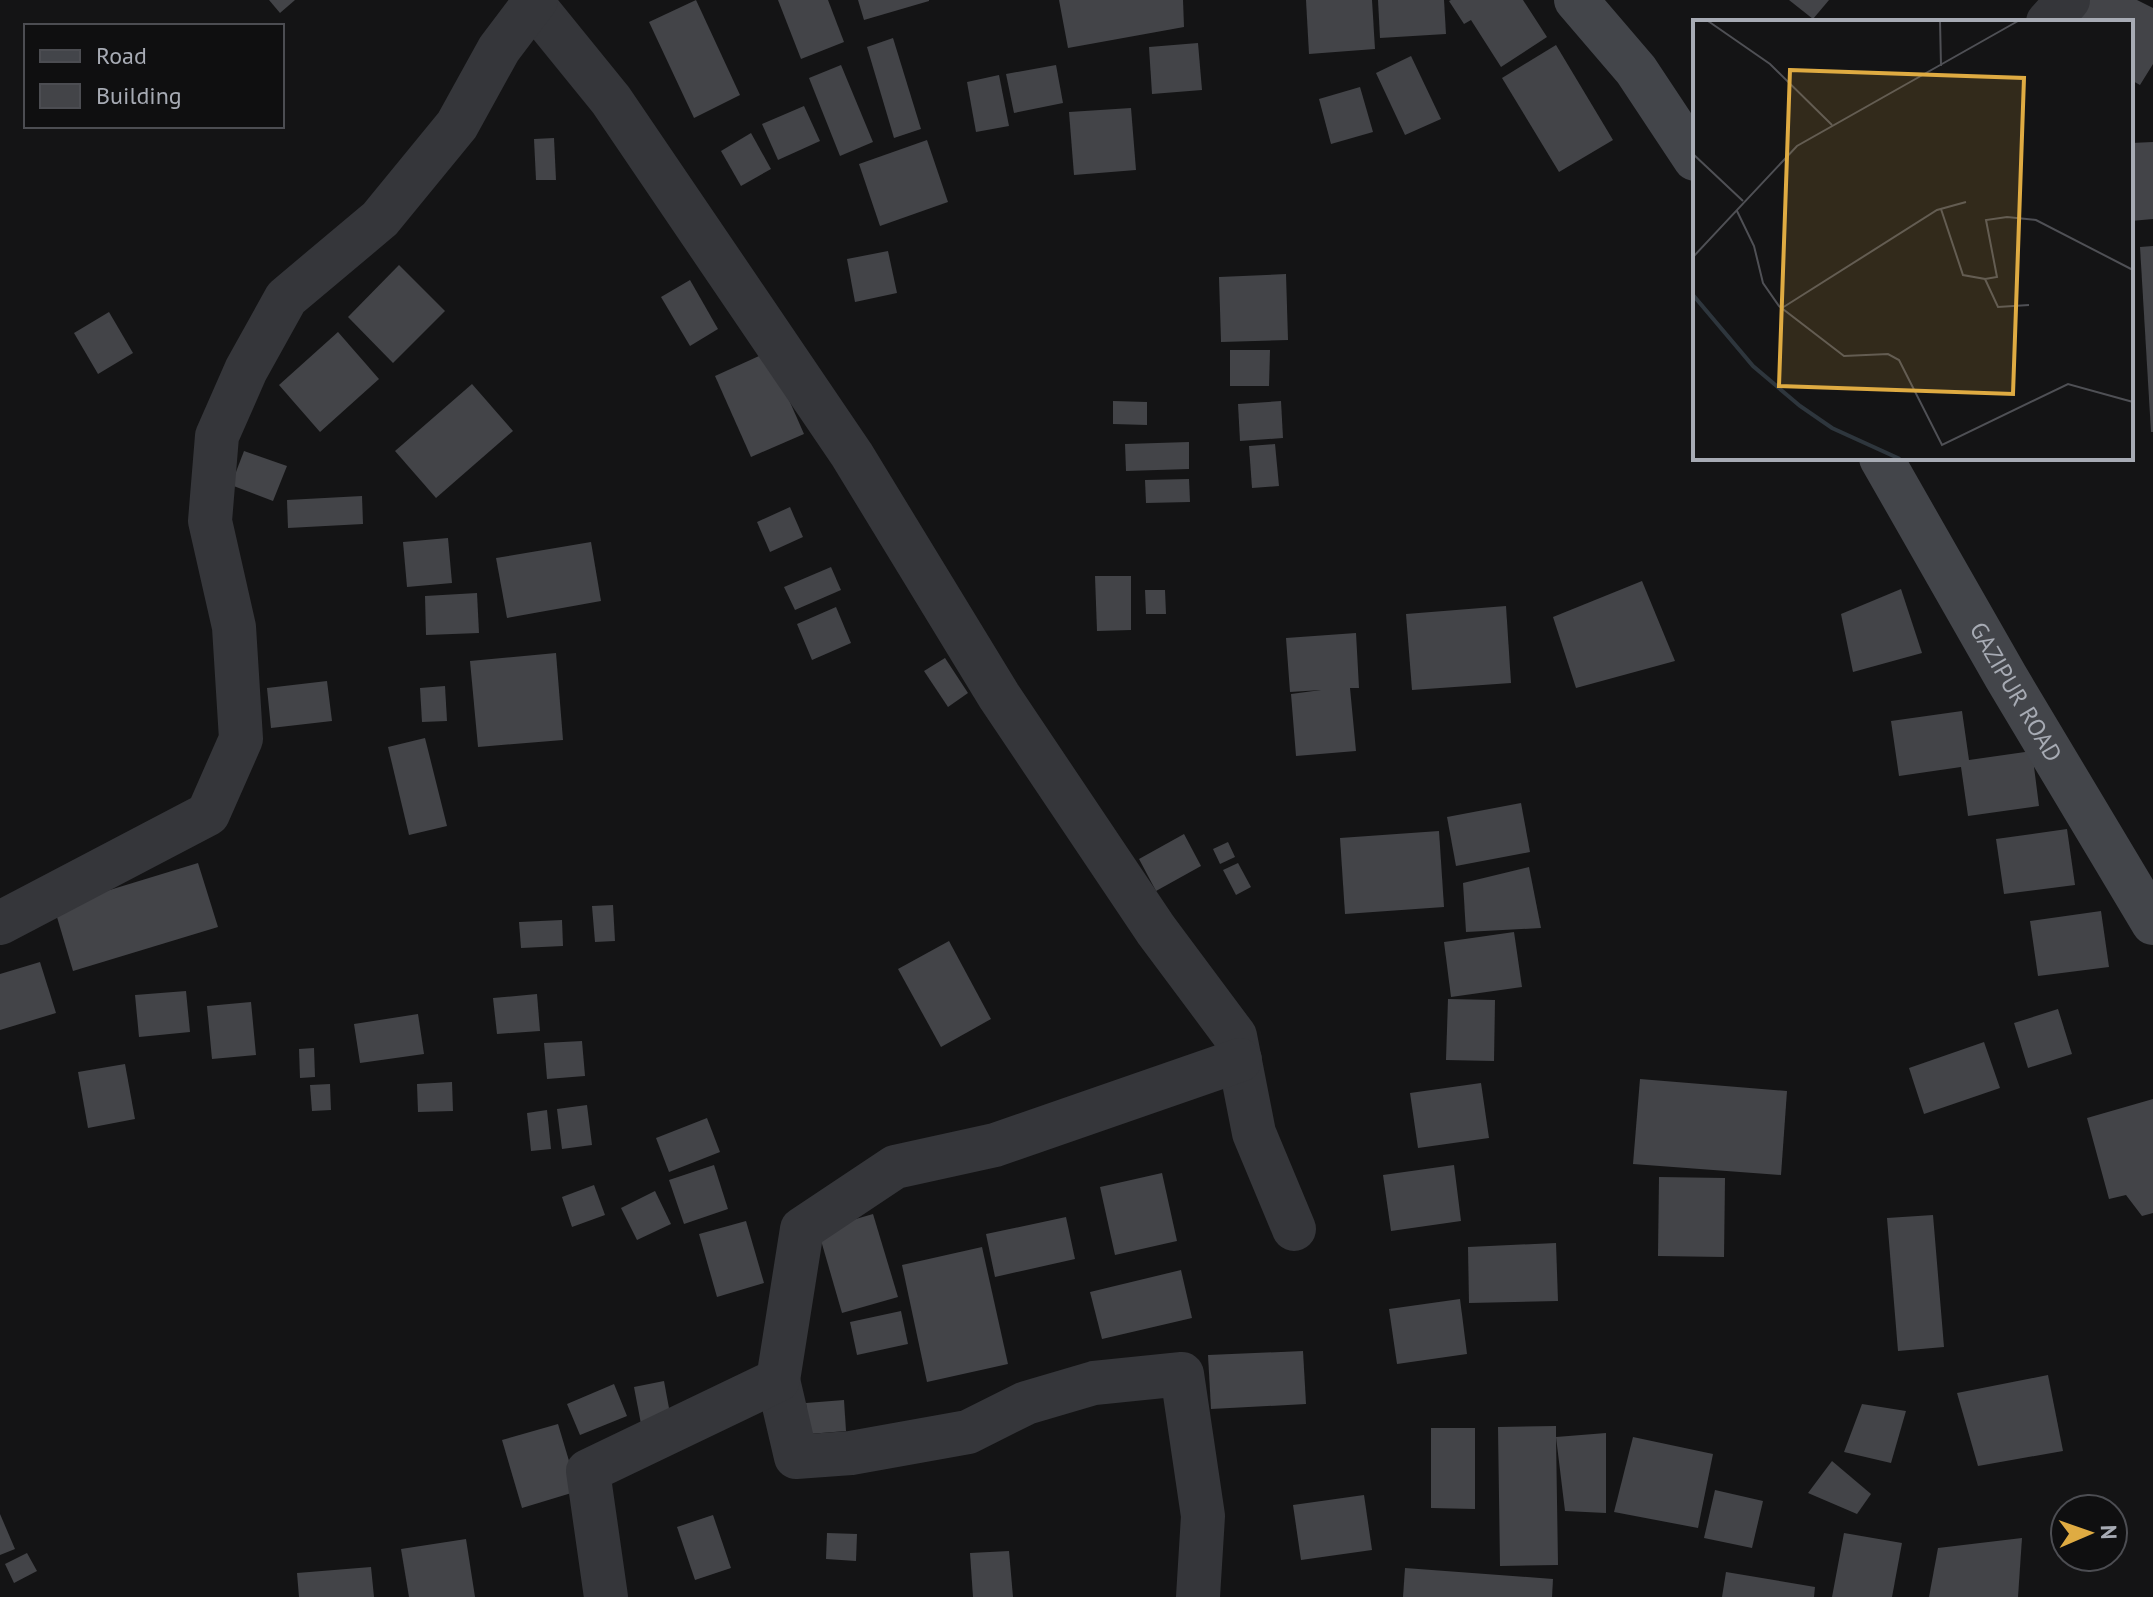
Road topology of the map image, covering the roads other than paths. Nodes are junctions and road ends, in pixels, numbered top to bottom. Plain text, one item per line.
1 (1576, 0) edge
2 (2068, 0) edge
3 (534, 2) edge
4 (2050, 20) edge
5 (1693, 156) edge
6 (1882, 460) edge
7 (0, 923) edge
8 (2153, 923) edge
9 (1240, 1060) junction
10 (1294, 1229) dead end
11 (778, 1380) junction
12 (606, 1597) edge
13 (1198, 1597) edge

1 - 5 street
2 - 4 street
3 - 7 street
3 - 9 street
6 - 8 street, GAZIPUR ROAD
9 - 10 street
9 - 11 street
11 - 12 street
11 - 13 street

